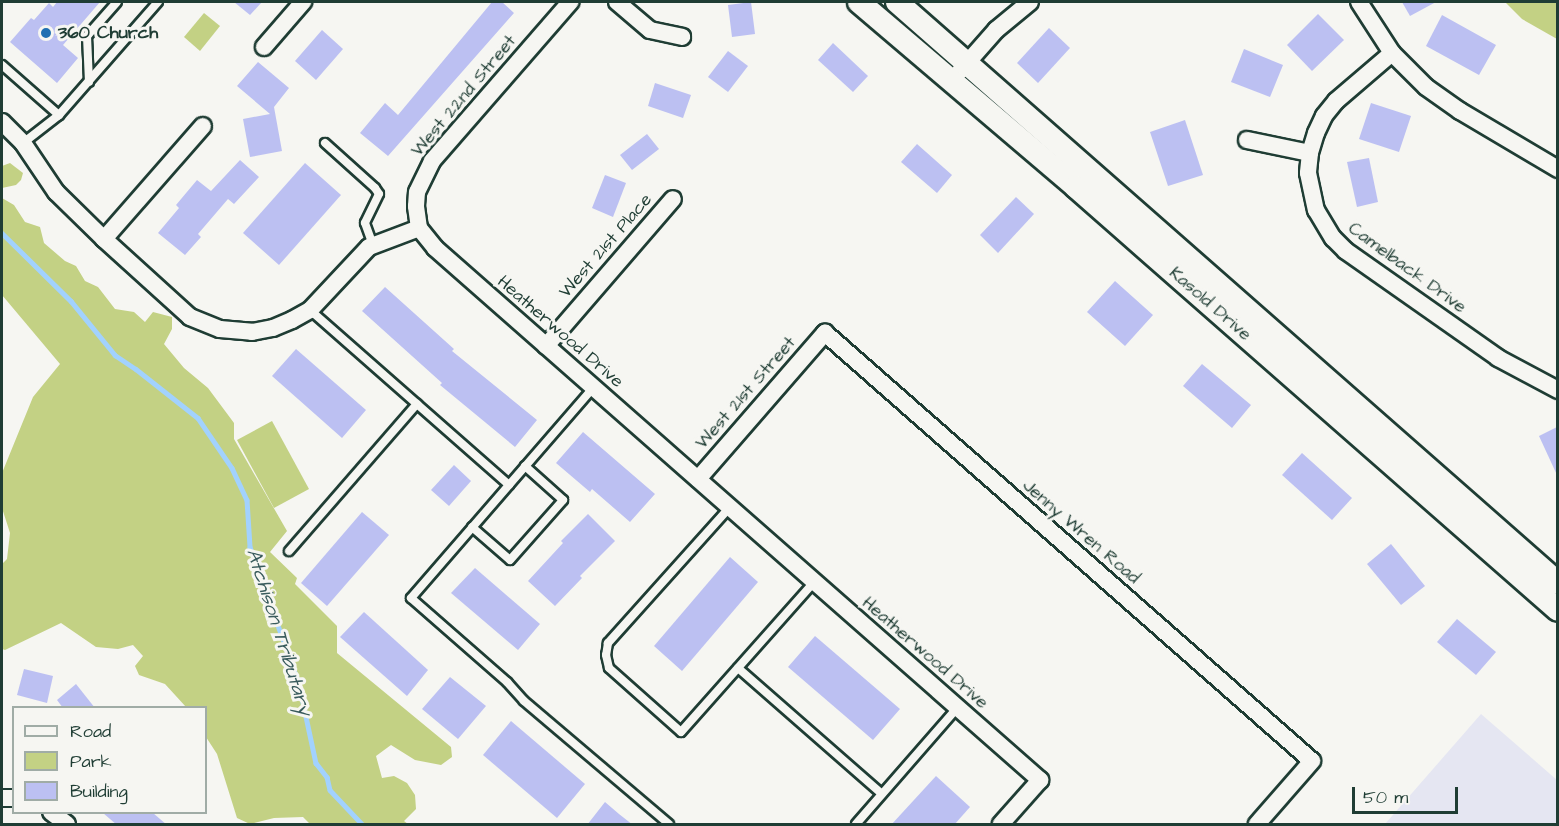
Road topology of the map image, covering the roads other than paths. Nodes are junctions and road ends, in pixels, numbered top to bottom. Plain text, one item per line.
1 (117, 2) edge
2 (158, 2) edge
3 (303, 2) edge
4 (570, 2) edge
5 (617, 2) edge
6 (897, 2) edge
7 (1030, 2) edge
8 (1359, 2) edge
9 (865, 3) edge
10 (682, 37) dead end
11 (264, 47) dead end
12 (1392, 53) junction
13 (967, 64) junction
14 (2, 65) edge
15 (952, 81) junction
16 (89, 82) junction
17 (59, 115) junction
18 (2, 122) edge
19 (202, 126) dead end
20 (1247, 140) dead end
21 (325, 143) dead end
22 (23, 144) junction
23 (1310, 153) junction
24 (1557, 169) edge
25 (673, 199) dead end
26 (419, 228) junction
27 (104, 240) junction
28 (373, 244) junction
29 (310, 310) junction
30 (825, 333) joint
31 (546, 346) junction
32 (593, 388) junction
33 (1557, 390) edge
34 (417, 404) junction
35 (525, 466) junction
36 (698, 479) junction
37 (509, 485) junction
38 (730, 507) junction
39 (472, 527) junction
40 (289, 551) dead end
41 (814, 582) junction
42 (1557, 583) edge
43 (1557, 610) edge
44 (738, 668) junction
45 (958, 707) junction
46 (882, 794) junction
47 (52, 814) edge
48 (67, 825) edge
49 (669, 825) edge
50 (856, 825) edge
51 (1001, 825) edge
52 (1257, 825) edge

1 - 16 lane
2 - 16 lane
3 - 11 street
4 - 26 street, West 22nd Street
5 - 10 street
6 - 13 main road, Kasold Drive
7 - 13 street
8 - 12 street
9 - 15 main road, Kasold Drive
12 - 23 street, Camelback Drive
12 - 24 street
13 - 15 street
13 - 42 main road, Kasold Drive
14 - 17 lane
15 - 43 main road, Kasold Drive
16 - 17 lane
17 - 22 lane
18 - 22 street
19 - 27 street
20 - 23 street
21 - 28 lane
22 - 27 street
23 - 33 street, Camelback Drive
25 - 31 street, West 21st Place
26 - 28 street
26 - 31 street, Heatherwood Drive
27 - 29 street
28 - 29 street
29 - 34 lane
30 - 36 street, West 21st Street
30 - 52 street, Jenny Wren Road
31 - 32 street, Heatherwood Drive
32 - 35 lane
32 - 36 street, Heatherwood Drive
34 - 37 lane
34 - 40 lane
35 - 37 lane
35 - 39 lane
36 - 38 street, Heatherwood Drive
37 - 39 lane
38 - 41 street, Heatherwood Drive
38 - 44 lane
39 - 49 lane
41 - 44 lane
41 - 45 street, Heatherwood Drive
44 - 46 lane
45 - 46 lane
45 - 51 street, Heatherwood Drive
46 - 50 lane
47 - 48 street

